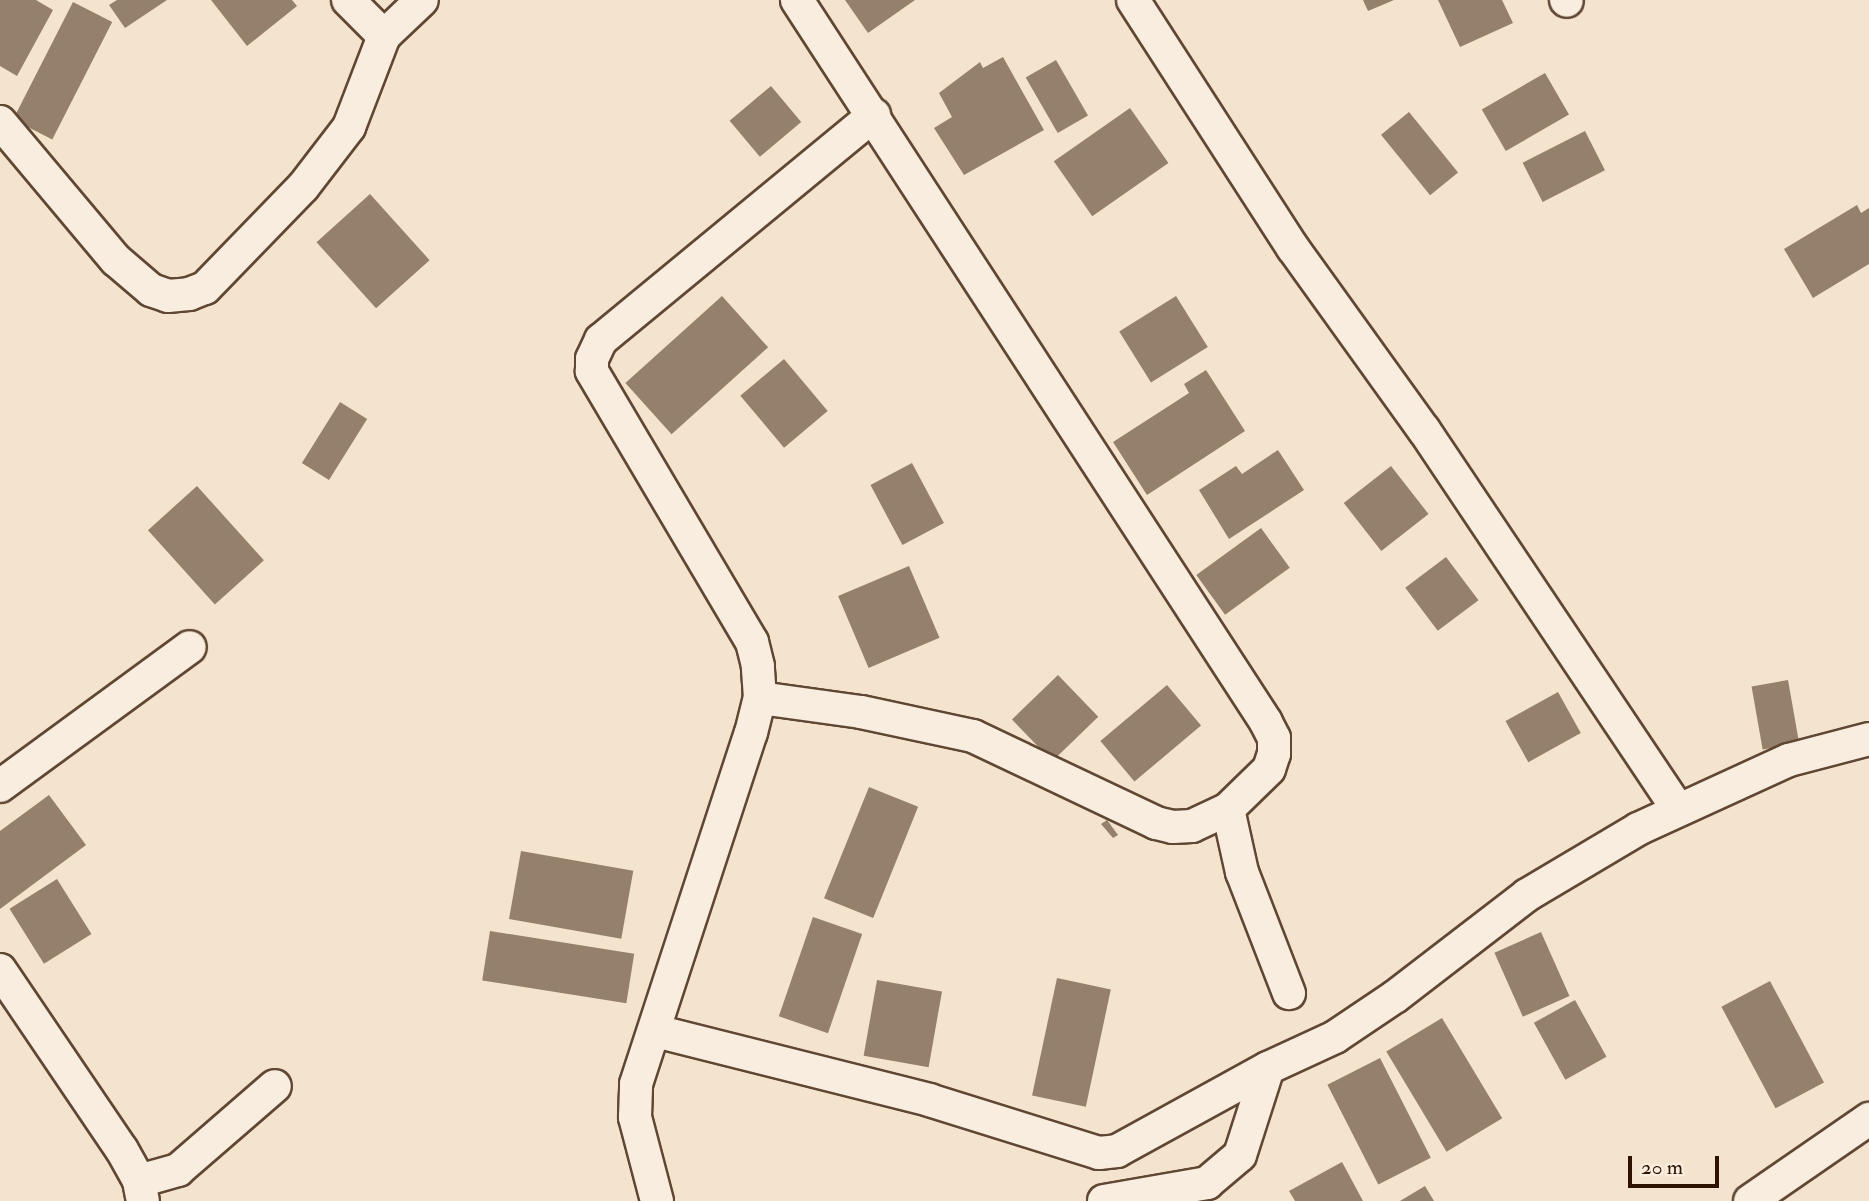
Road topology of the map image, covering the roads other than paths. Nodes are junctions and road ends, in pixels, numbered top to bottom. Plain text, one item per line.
1 (348, 0) edge
2 (422, 0) edge
3 (797, 0) edge
4 (1133, 0) edge
5 (384, 36) junction
6 (874, 115) junction
7 (0, 122) edge
8 (190, 646) dead end
9 (760, 698) junction
10 (1869, 739) edge
11 (0, 786) edge
12 (1678, 808) junction
13 (1228, 809) junction
14 (0, 970) edge
15 (1289, 993) dead end
16 (655, 1031) junction
17 (1268, 1068) junction
18 (275, 1086) dead end
19 (1869, 1119) edge
20 (141, 1191) edge
21 (657, 1201) edge
22 (1104, 1201) edge
23 (1750, 1201) edge

1 - 5 street
2 - 5 street
3 - 6 street
4 - 12 street
5 - 7 street
6 - 9 street
6 - 13 street
8 - 11 street
9 - 13 street
9 - 16 street
10 - 12 street
12 - 17 street
13 - 15 street
14 - 20 street
16 - 17 street
16 - 21 street
17 - 22 street
18 - 20 street
19 - 23 street

